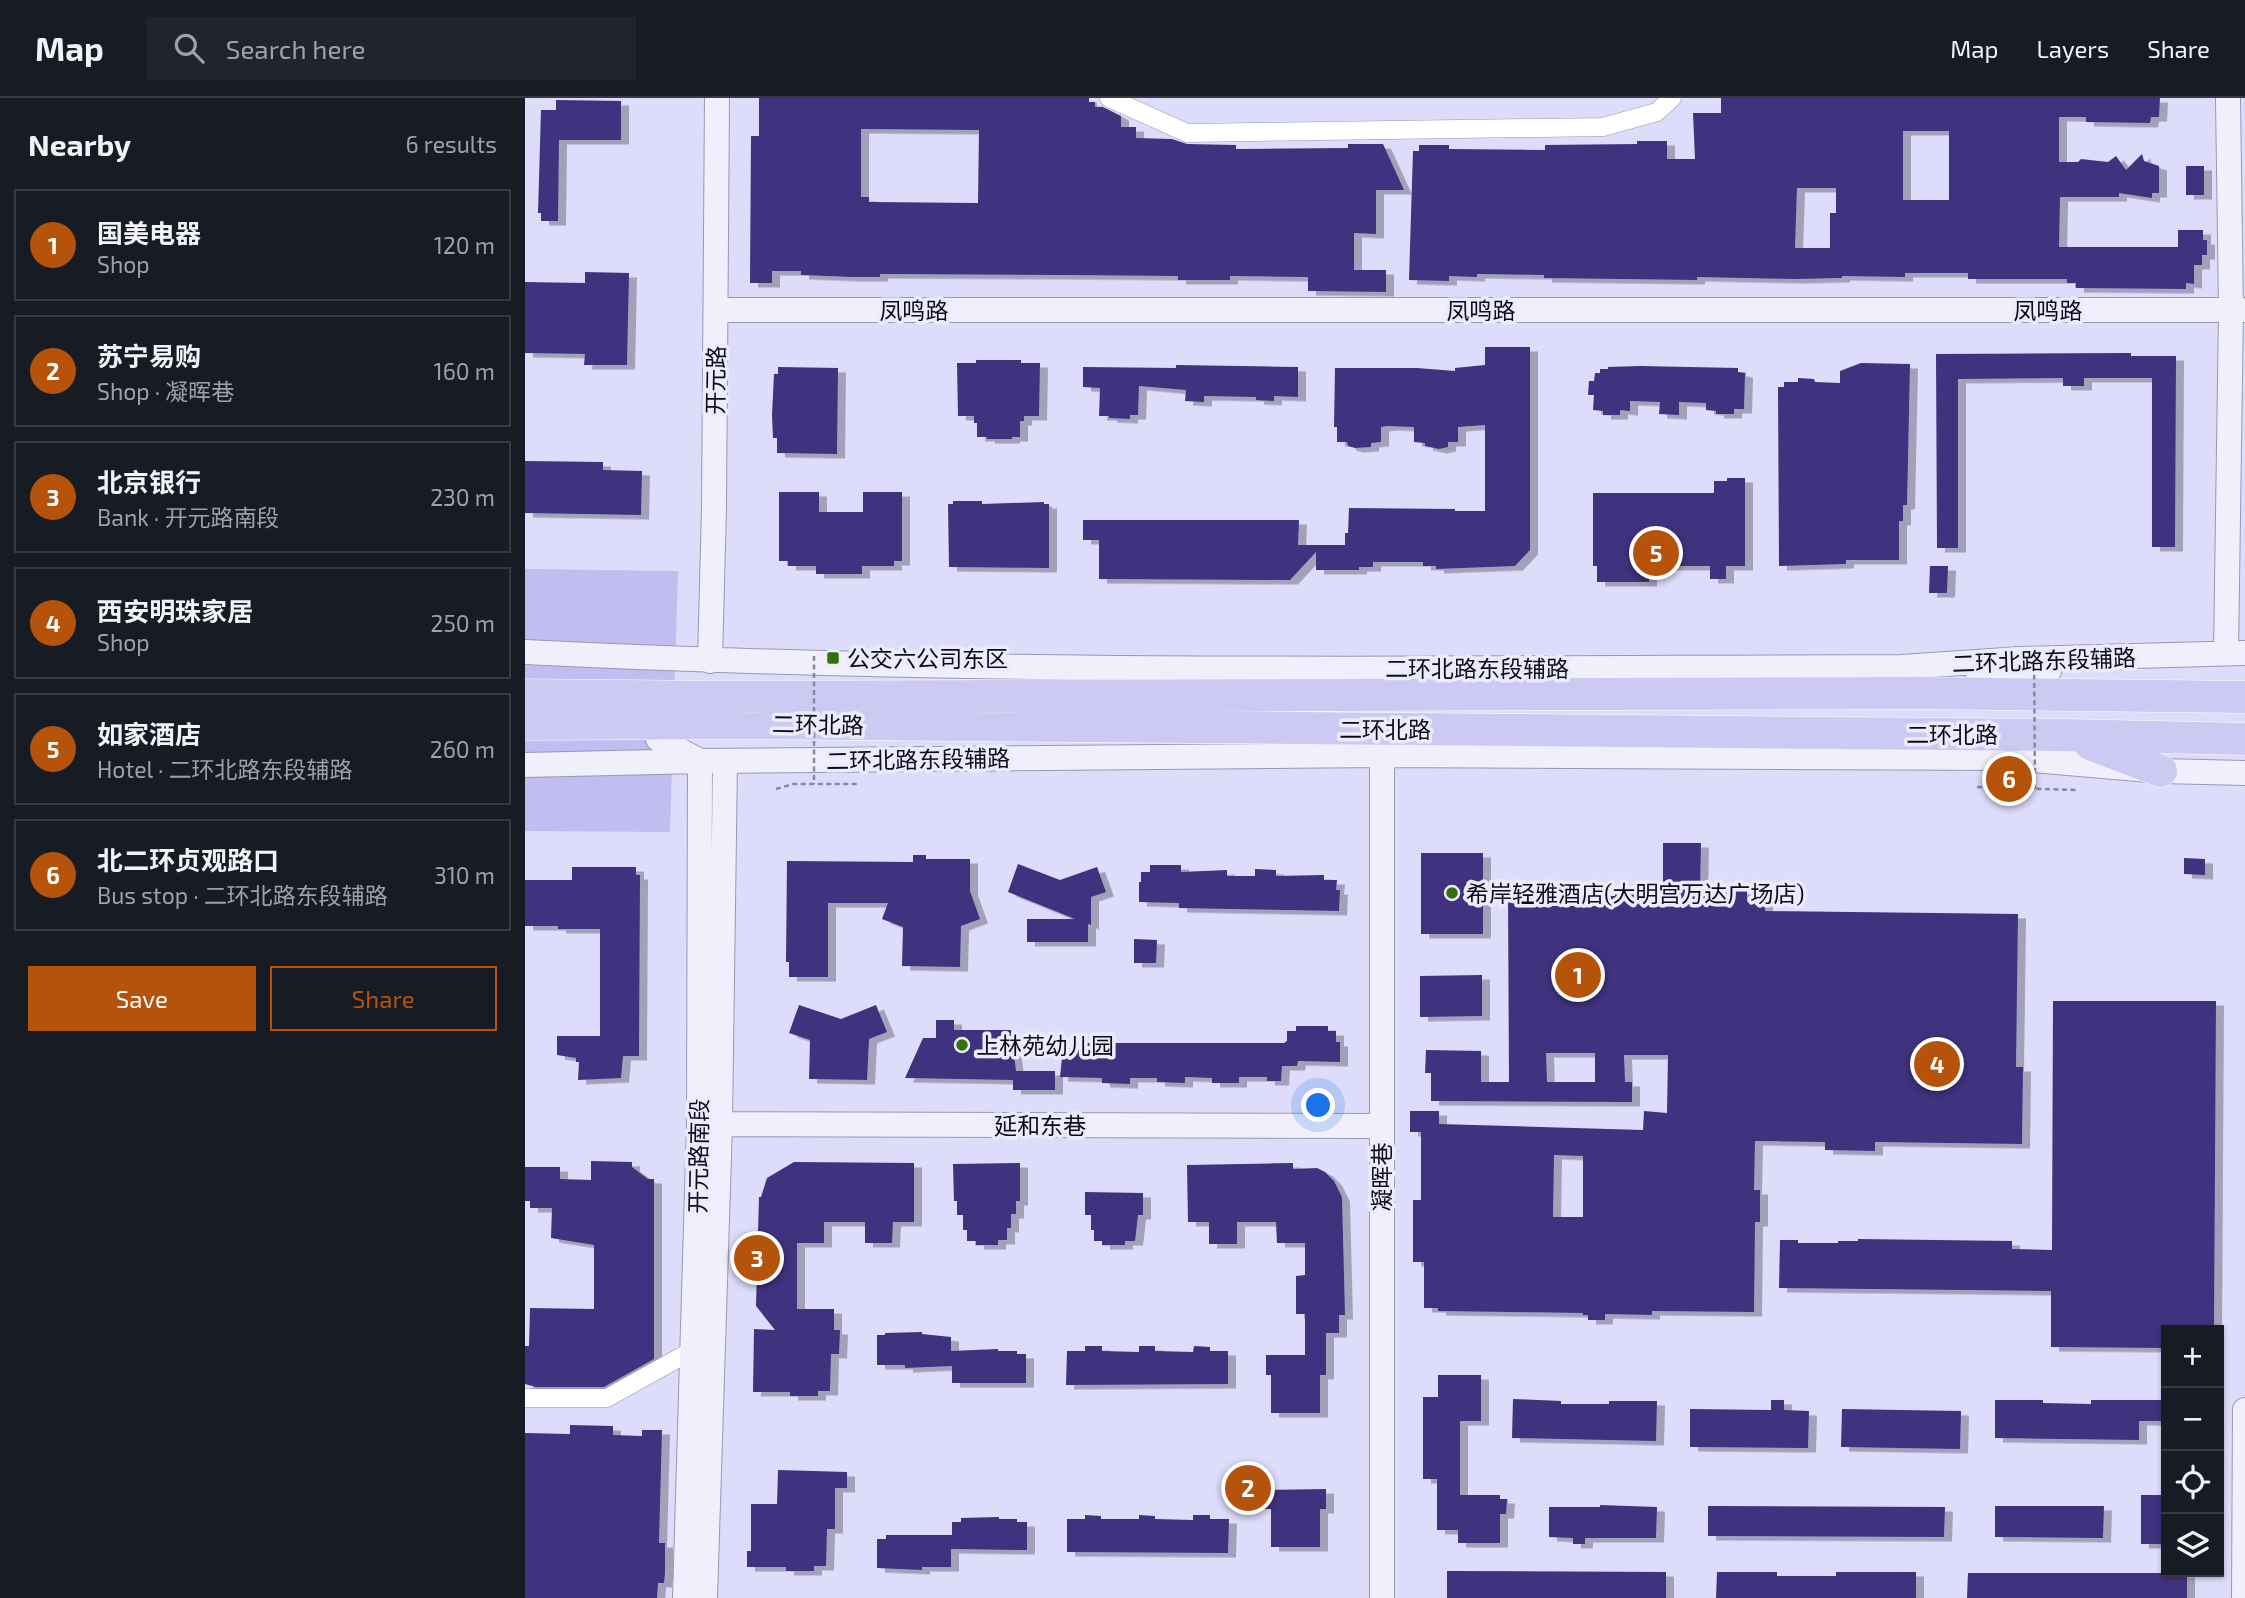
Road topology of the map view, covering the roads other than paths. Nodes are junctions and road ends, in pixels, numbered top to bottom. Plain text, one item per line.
1 (717, 98) edge
2 (1109, 98) edge
3 (1672, 98) edge
4 (2228, 98) edge
5 (716, 310) junction
6 (2238, 310) edge
7 (525, 652) edge
8 (2236, 653) edge
9 (2129, 657) junction
10 (710, 661) junction
11 (525, 689) edge
12 (1920, 693) junction
13 (525, 695) edge
14 (575, 695) junction
15 (2245, 697) edge
16 (740, 723) junction
17 (525, 724) edge
18 (2065, 735) junction
19 (658, 739) junction
20 (2245, 739) edge
21 (525, 743) edge
22 (1382, 755) junction
23 (700, 761) junction
24 (725, 761) junction
25 (525, 765) edge
26 (2161, 771) junction
27 (2245, 773) edge
28 (710, 1124) junction
29 (1381, 1126) junction
30 (692, 1350) junction
31 (525, 1398) edge
32 (2245, 1410) edge
33 (2245, 1525) edge
34 (685, 1598) edge
35 (705, 1598) edge
36 (1382, 1598) edge
37 (2244, 1598) edge

1 - 5 street, 开元路
2 - 3 street
4 - 6 street
5 - 6 street, 凤鸣路
5 - 10 street, 开元路
6 - 8 street
7 - 10 street, 二环北路东段辅路
8 - 9 street, 二环北路东段辅路
9 - 10 street, 二环北路东段辅路
9 - 12 street
11 - 14 highway
12 - 14 highway, 二环北路
12 - 15 highway, 二环北路
13 - 14 highway, 二环北路
16 - 17 highway, 二环北路
16 - 18 highway, 二环北路
16 - 19 highway
18 - 20 highway, 二环北路
18 - 26 highway
19 - 21 highway
19 - 23 street
22 - 24 street, 二环北路东段辅路
22 - 26 street, 二环北路东段辅路
22 - 29 street, 凝晖巷
23 - 24 street, 二环北路东段辅路
23 - 25 street, 二环北路东段辅路
23 - 28 street, 开元路南段
24 - 28 street, 开元路南段
26 - 27 street, 二环北路东段辅路
28 - 29 street, 延和东巷
28 - 30 street, 开元路南段
28 - 35 street, 开元路南段
29 - 36 street, 凝晖巷
30 - 31 street
30 - 34 street, 开元路南段
32 - 33 street
33 - 37 street

